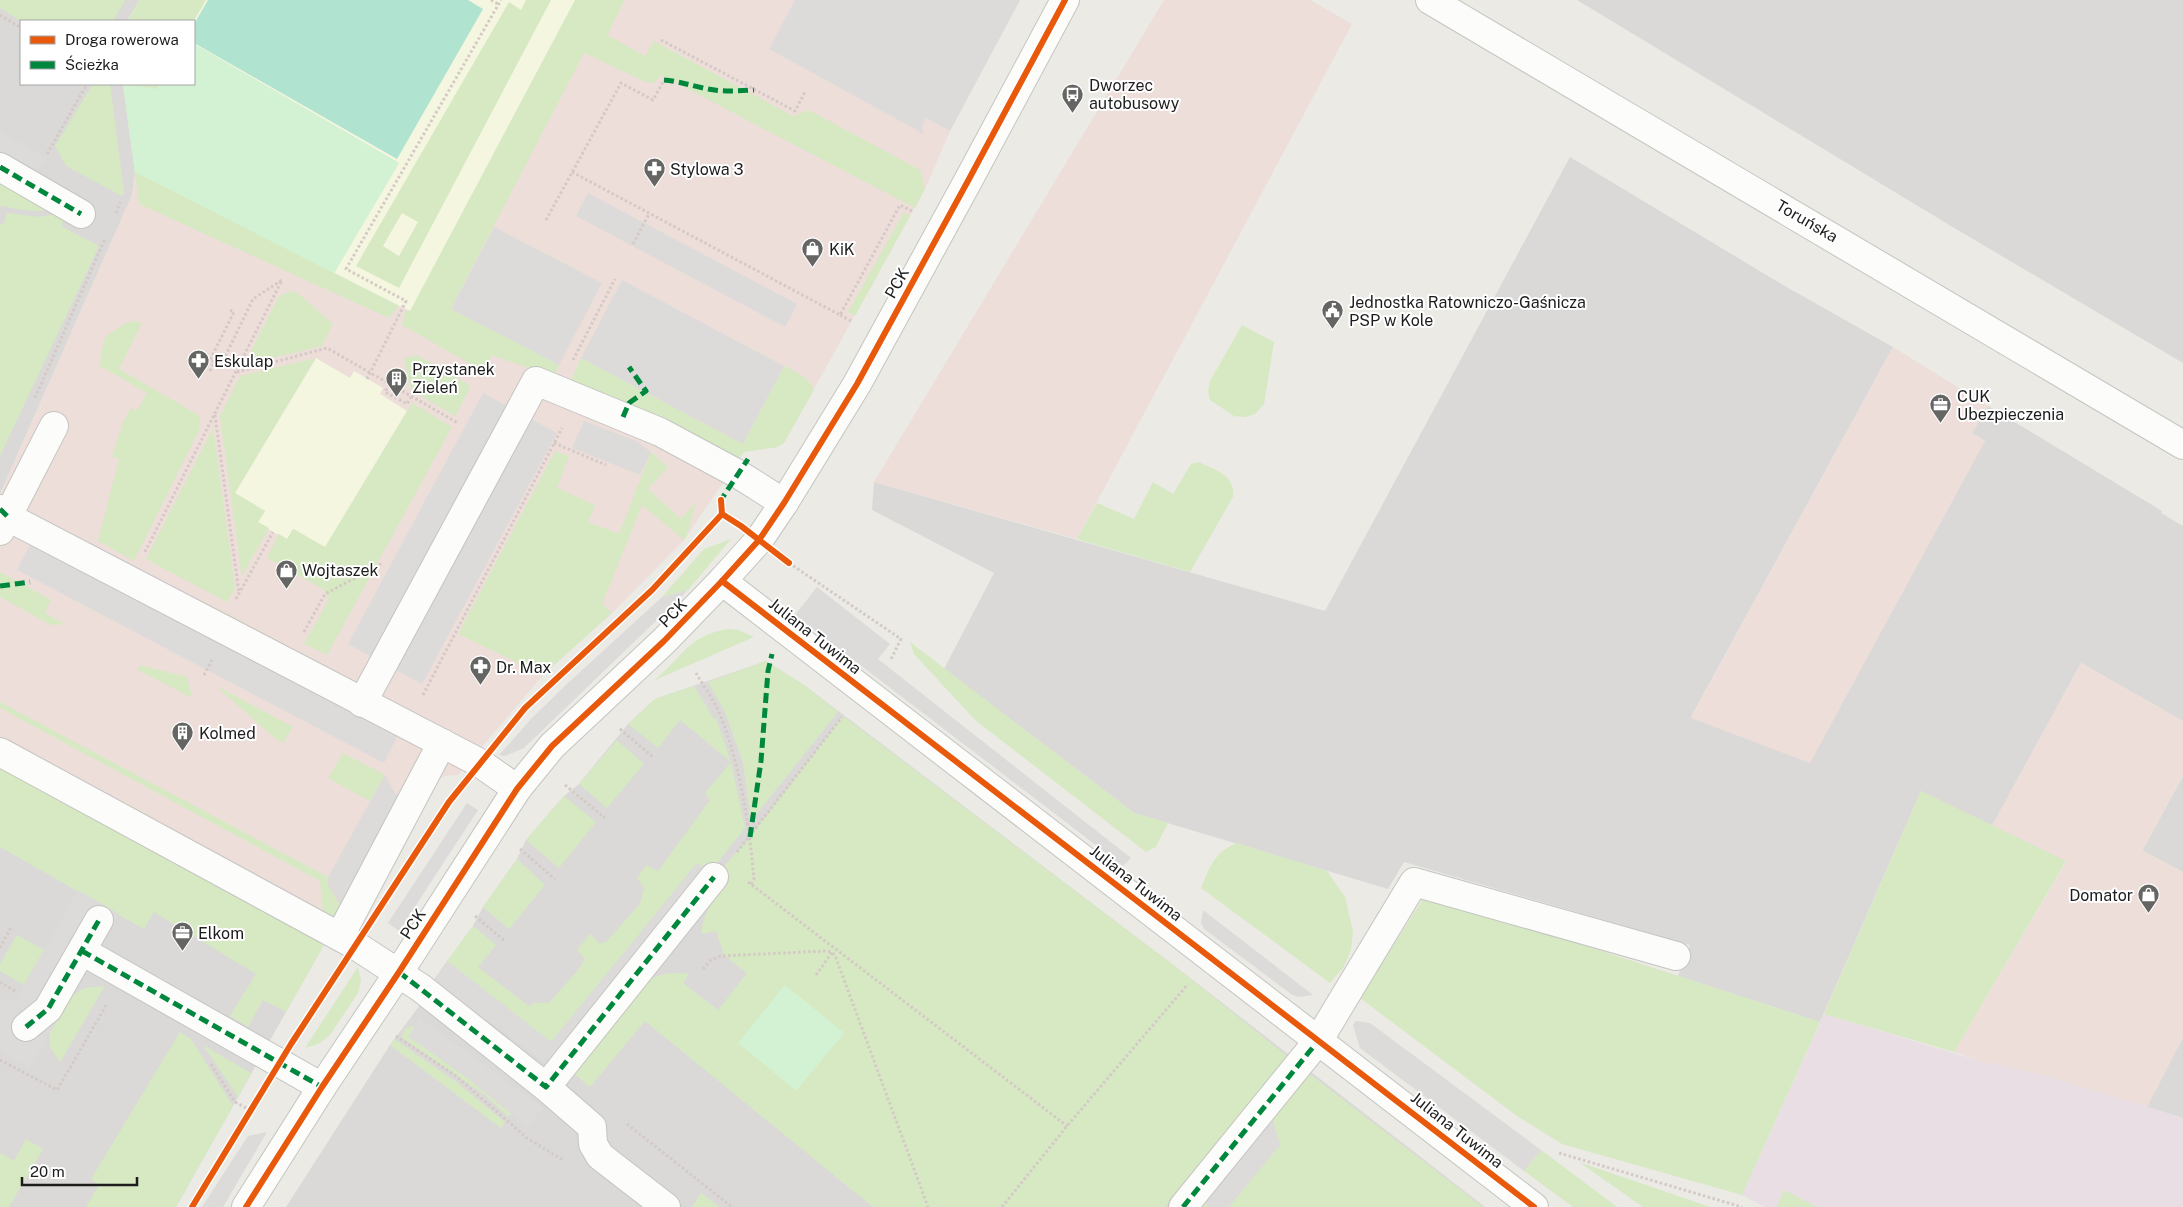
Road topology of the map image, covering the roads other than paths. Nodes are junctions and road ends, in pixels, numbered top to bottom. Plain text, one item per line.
1 (1065, 0) edge
2 (1430, 0) edge
3 (0, 167) edge
4 (81, 214) dead end
5 (54, 426) dead end
6 (2183, 445) edge
7 (784, 503) junction
8 (2, 519) edge
9 (722, 581) junction
10 (362, 703) junction
11 (442, 743) junction
12 (0, 752) edge
13 (517, 789) junction
14 (723, 868) road end
15 (99, 920) dead end
16 (340, 936) junction
17 (82, 951) junction
18 (1676, 956) dead end
19 (399, 972) junction
20 (26, 1027) dead end
21 (1318, 1041) junction
22 (322, 1087) junction
23 (546, 1087) junction
24 (246, 1207) edge
25 (666, 1207) edge
26 (1183, 1207) edge
27 (1534, 1207) edge

1 - 7 street, PCK
2 - 6 street, Toruńska
3 - 4 street
5 - 8 street
7 - 9 street, PCK
7 - 10 street
8 - 10 street
9 - 13 street, PCK
9 - 21 street, Juliana Tuwima
10 - 11 street
11 - 13 street
11 - 16 street
12 - 16 street
13 - 19 street, PCK
14 - 23 street
15 - 17 street
16 - 19 street
17 - 20 street
17 - 22 street
18 - 21 street
19 - 22 street, PCK
19 - 23 street
21 - 26 street
21 - 27 street, Juliana Tuwima
22 - 24 street, PCK
23 - 25 street

